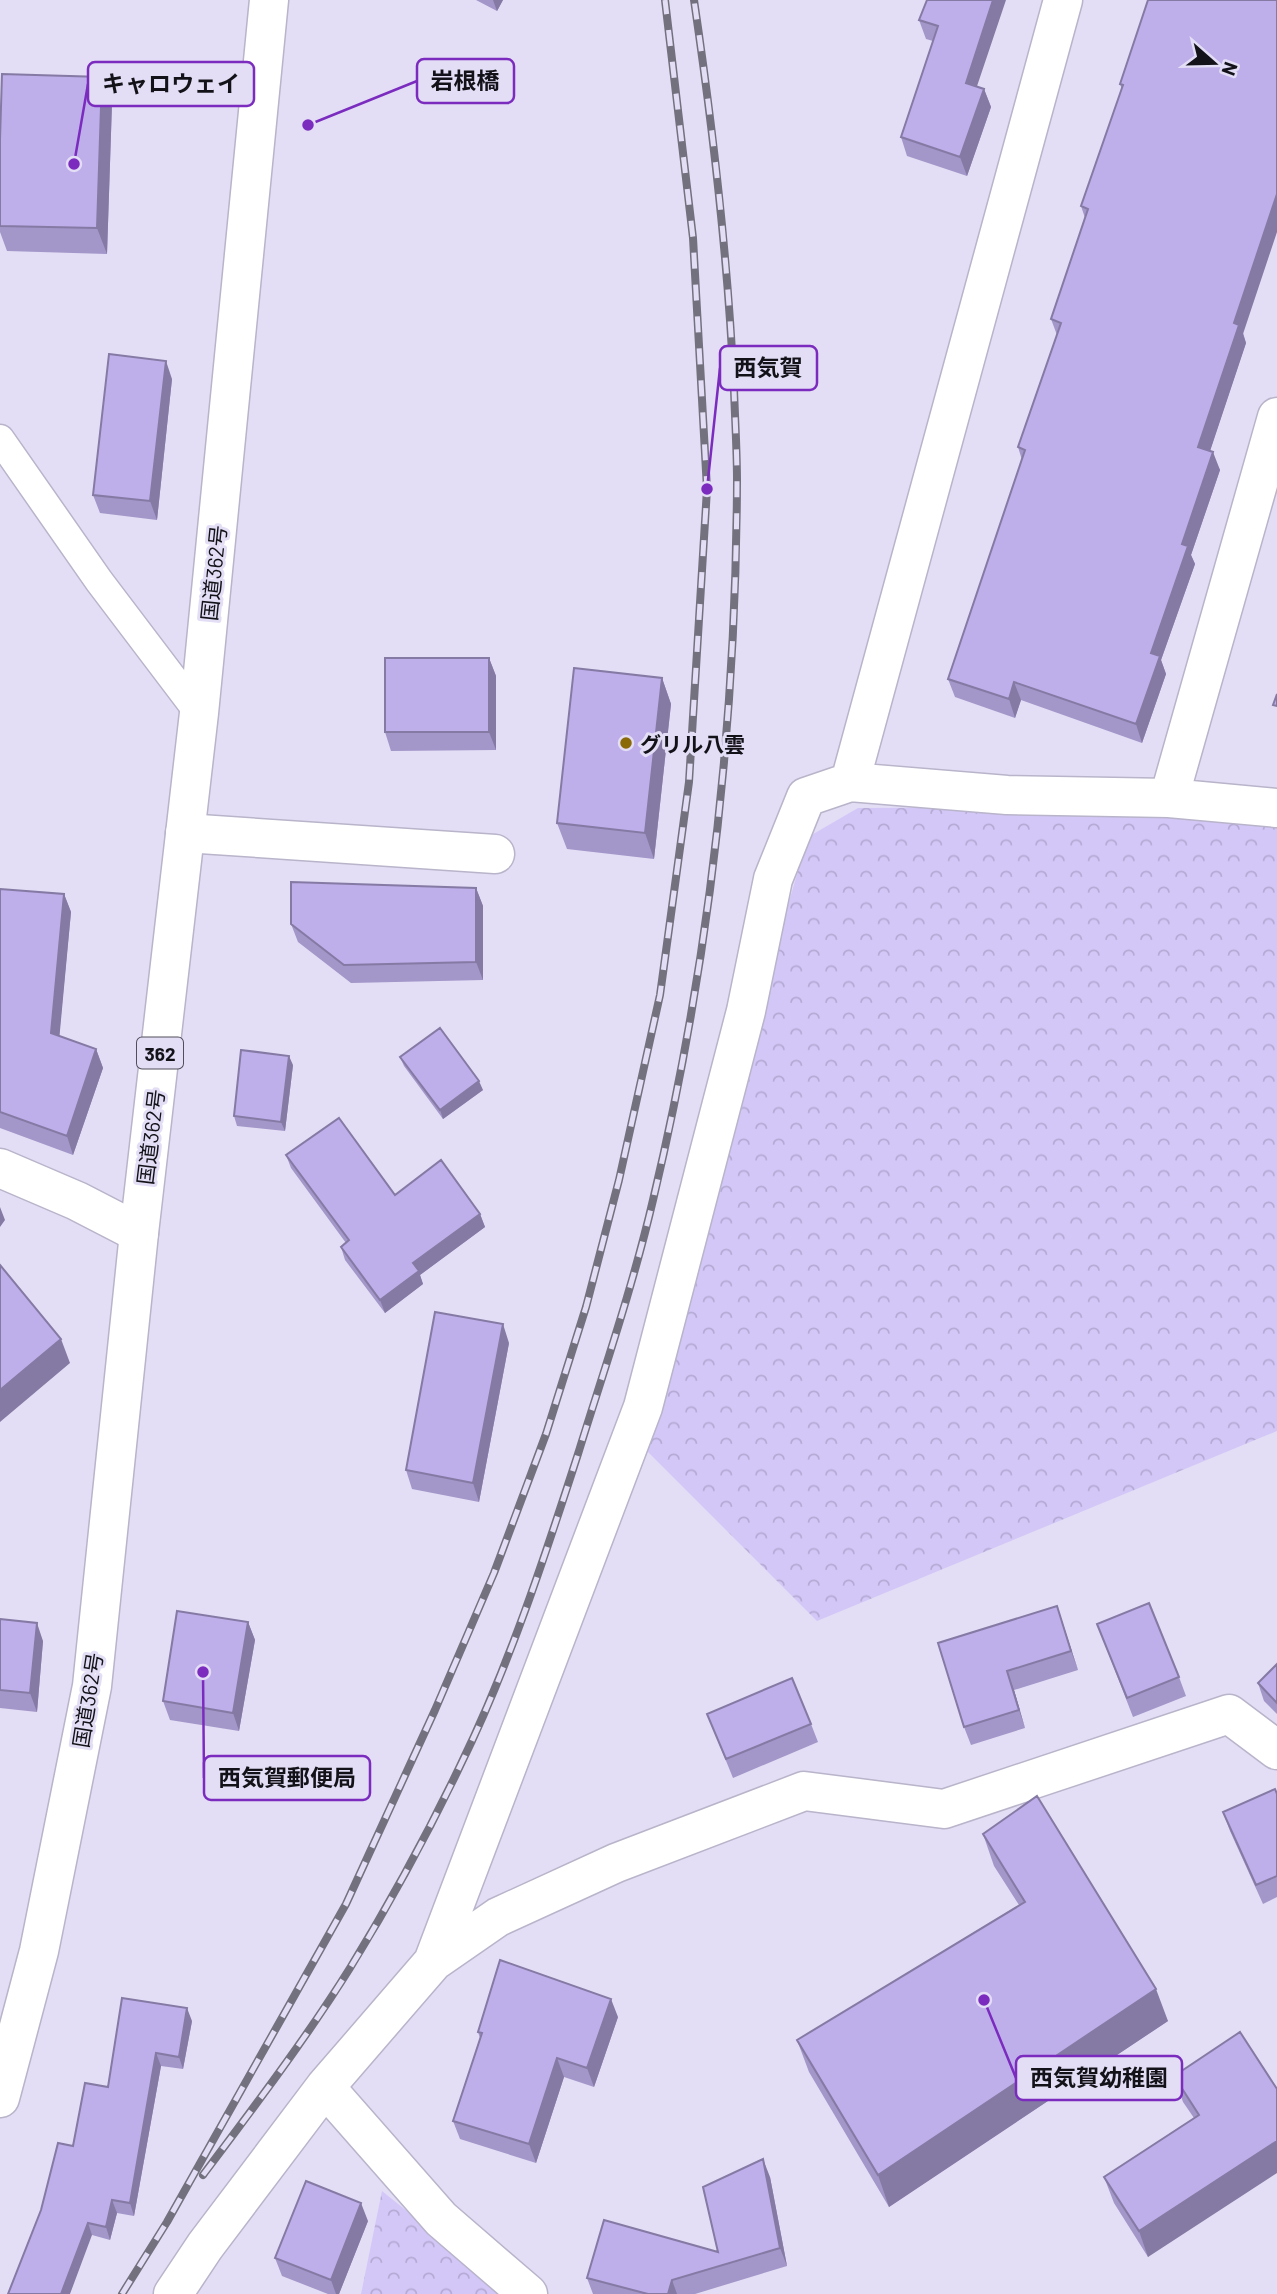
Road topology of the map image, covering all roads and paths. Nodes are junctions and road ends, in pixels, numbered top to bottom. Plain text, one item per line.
1 (269, 0) edge
2 (1063, 0) edge
3 (1277, 417) edge
4 (0, 439) edge
5 (199, 713) junction
6 (850, 782) junction
7 (1169, 798) junction
8 (1277, 808) edge
9 (185, 833) junction
10 (495, 854) dead end
11 (0, 1168) edge
12 (139, 1233) junction
13 (1277, 1750) edge
14 (433, 1962) junction
15 (325, 2087) junction
16 (0, 2098) edge
17 (173, 2294) edge
18 (528, 2294) edge

1 - 5 main road, 国道362号 / 362
2 - 6 main road
3 - 7 main road
4 - 5 lane
5 - 9 main road, 国道362号 / 362
6 - 7 main road
6 - 14 main road
7 - 8 main road
9 - 10 main road
9 - 12 main road, 国道362号 / 362
11 - 12 main road
12 - 16 main road, 国道362号 / 362
13 - 14 main road
14 - 15 main road
15 - 17 main road
15 - 18 main road

